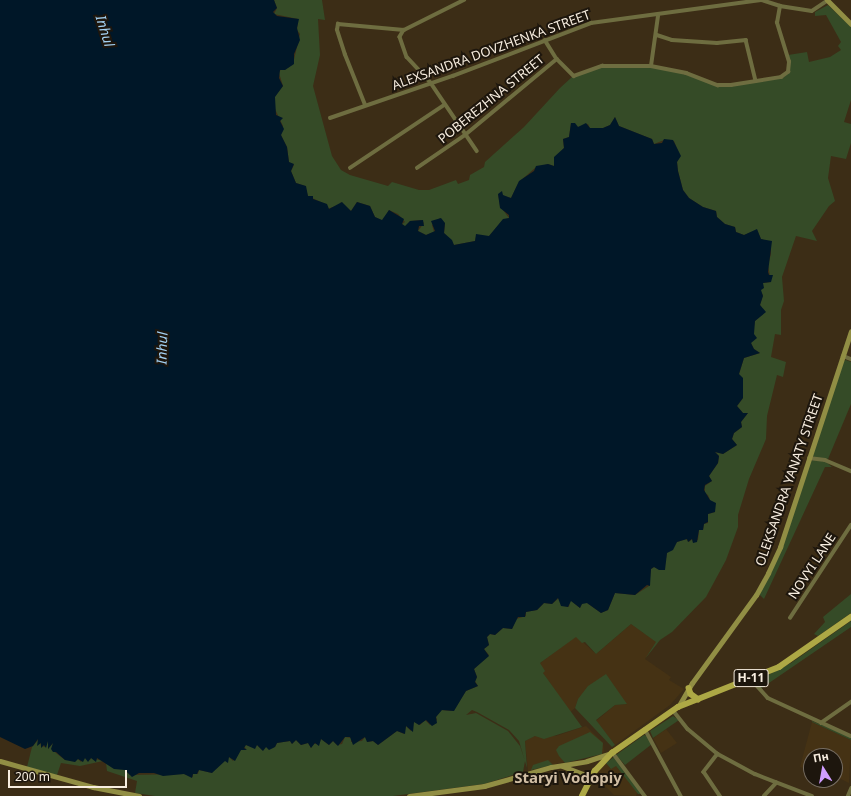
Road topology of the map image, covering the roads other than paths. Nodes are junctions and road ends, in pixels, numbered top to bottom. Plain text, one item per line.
1 (464, 0) edge
2 (827, 0) edge
3 (780, 6) junction
4 (658, 16) junction
5 (851, 24) edge
6 (404, 30) junction
7 (657, 35) junction
8 (545, 40) junction
9 (557, 59) junction
10 (651, 66) junction
11 (756, 81) junction
12 (431, 83) junction
13 (365, 105) junction
14 (444, 105) junction
15 (330, 118) dead end
16 (465, 135) junction
17 (477, 151) dead end
18 (350, 168) dead end
19 (417, 168) dead end
20 (851, 331) edge
21 (843, 356) junction
22 (851, 359) edge
23 (809, 458) junction
24 (851, 471) edge
25 (851, 525) edge
26 (851, 617) edge
27 (790, 618) dead end
28 (750, 679) junction
29 (689, 688) junction
30 (698, 699) junction
31 (851, 702) edge
32 (675, 708) junction
33 (821, 723) junction
34 (646, 729) junction
35 (851, 736) edge
36 (613, 753) junction
37 (718, 754) junction
38 (0, 761) edge
39 (560, 765) junction
40 (591, 777) junction
41 (776, 783) junction
42 (851, 789) edge
43 (139, 796) edge
44 (409, 796) edge
45 (582, 796) edge
46 (645, 796) edge
47 (681, 796) edge
48 (720, 796) edge
49 (764, 796) edge
50 (812, 796) edge
51 (848, 796) edge

1 - 6 street
2 - 3 street, ALEXSANDRA DOVZHENKA STREET
2 - 5 street
3 - 4 street, ALEXSANDRA DOVZHENKA STREET
3 - 11 street
4 - 7 street
4 - 8 street, ALEXSANDRA DOVZHENKA STREET
6 - 12 street
6 - 13 street
7 - 10 street
7 - 11 street
8 - 9 street
8 - 12 street, ALEXSANDRA DOVZHENKA STREET
9 - 10 street
9 - 16 street, POBEREZHNA STREET
10 - 11 street
12 - 13 street, ALEXSANDRA DOVZHENKA STREET
12 - 14 street
13 - 15 street, ALEXSANDRA DOVZHENKA STREET
14 - 16 street
14 - 18 street
16 - 17 street
16 - 19 street, POBEREZHNA STREET
20 - 21 street, OLEKSANDRA YANATY STREET
21 - 22 street
21 - 23 street, OLEKSANDRA YANATY STREET
23 - 24 street
23 - 29 street, OLEKSANDRA YANATY STREET
25 - 27 street, NOVYI LANE
26 - 28 main road, Н-11
28 - 30 main road, Н-11
28 - 33 street
29 - 30 main road
29 - 32 street, OLEKSANDRA YANATY STREET
30 - 32 main road, Н-11
31 - 33 street
32 - 34 main road, Н-11
32 - 37 street
33 - 35 street
34 - 36 main road, Н-11
34 - 47 street
36 - 39 street
36 - 40 main road, Н-11
36 - 46 street
37 - 41 street
37 - 48 street
38 - 43 street
39 - 40 street
39 - 44 street
40 - 45 main road, Н-11
41 - 49 street
41 - 50 street
42 - 51 street

